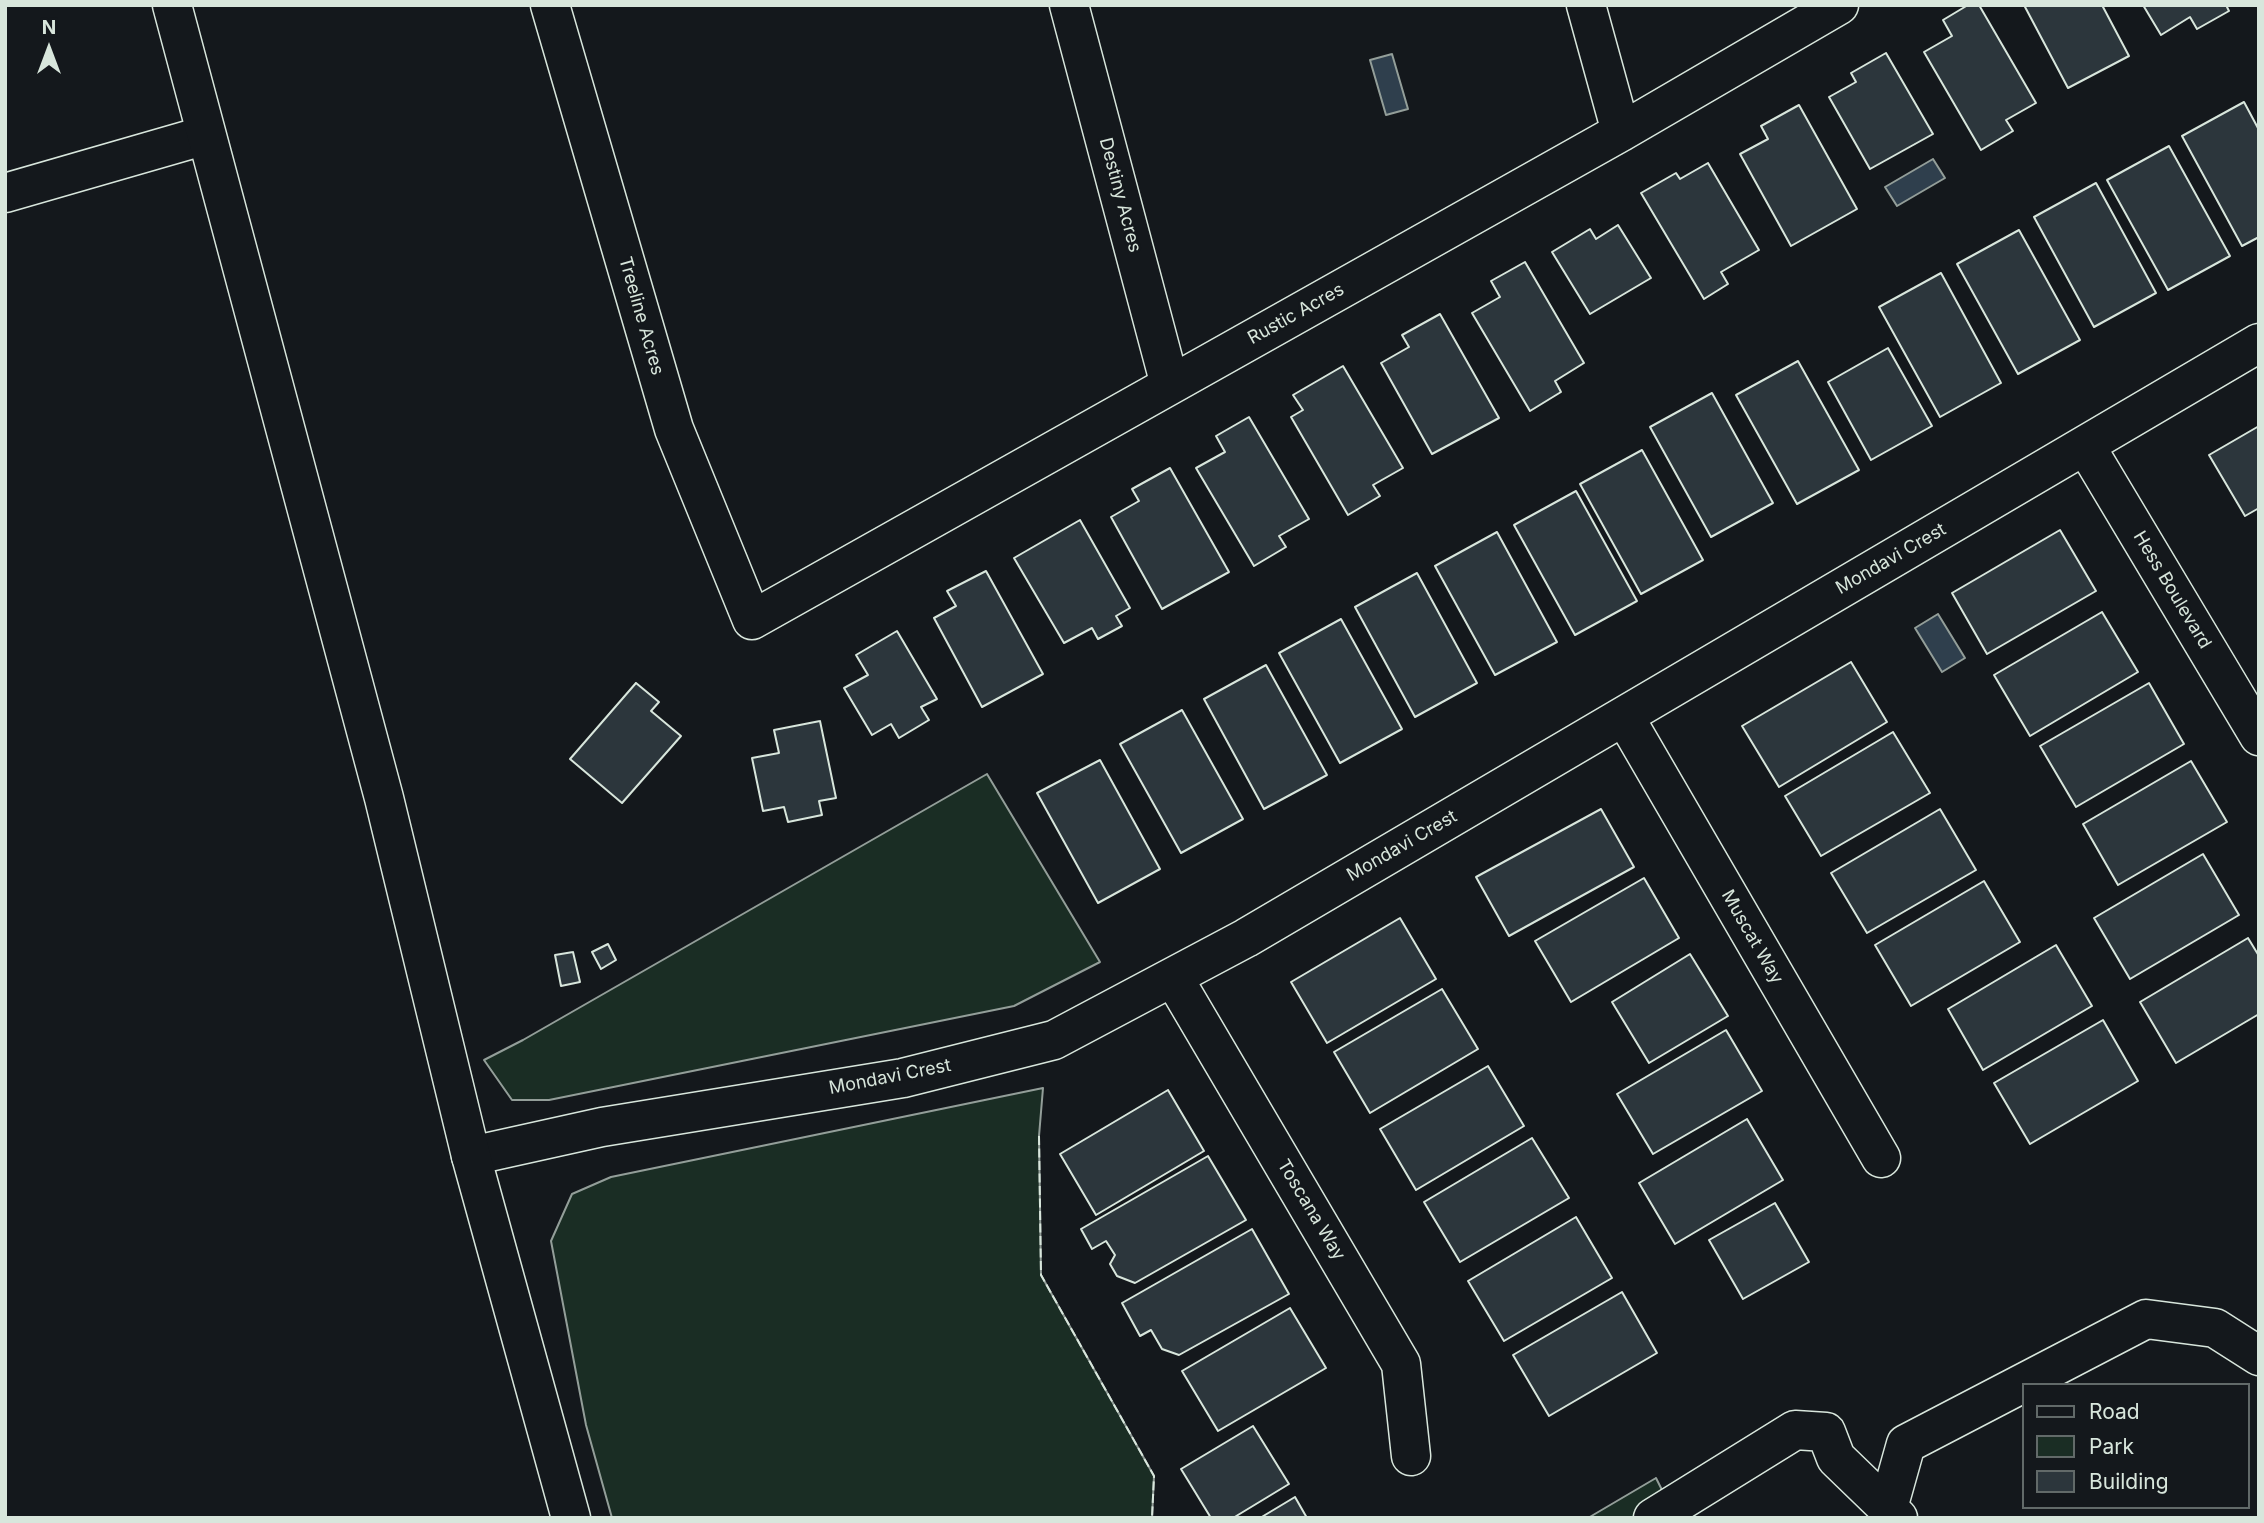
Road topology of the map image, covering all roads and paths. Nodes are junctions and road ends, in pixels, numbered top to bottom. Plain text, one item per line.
1 (172, 5) edge
2 (550, 5) edge
3 (1069, 5) edge
4 (1586, 5) edge
5 (1839, 5) edge
6 (1621, 132) junction
7 (206, 135) junction
8 (5, 193) edge
9 (2259, 343) edge
10 (1170, 385) junction
11 (2085, 445) junction
12 (752, 620) joint
13 (1624, 716) junction
14 (2259, 736) edge
15 (1173, 977) junction
16 (471, 1156) junction
17 (1881, 1158) dead end
18 (2259, 1356) edge
19 (2023, 1383) edge
20 (2022, 1384) edge
21 (1411, 1456) dead end
22 (1893, 1513) edge
23 (571, 1518) edge
24 (1653, 1518) edge

1 - 7 street
2 - 12 street, Treeline Acres
3 - 10 street, Destiny Acres
4 - 6 street
5 - 6 street, Rustic Acres
6 - 10 street, Rustic Acres
7 - 8 street
7 - 16 street
9 - 11 street, Mondavi Crest
10 - 12 street, Rustic Acres
11 - 13 street, Mondavi Crest
11 - 14 street, Hess Boulevard
13 - 15 street, Mondavi Crest
13 - 17 street, Muscat Way
15 - 16 street, Mondavi Crest
15 - 21 street, Toscana Way
16 - 23 street
18 - 19 street
20 - 22 street
22 - 24 street

